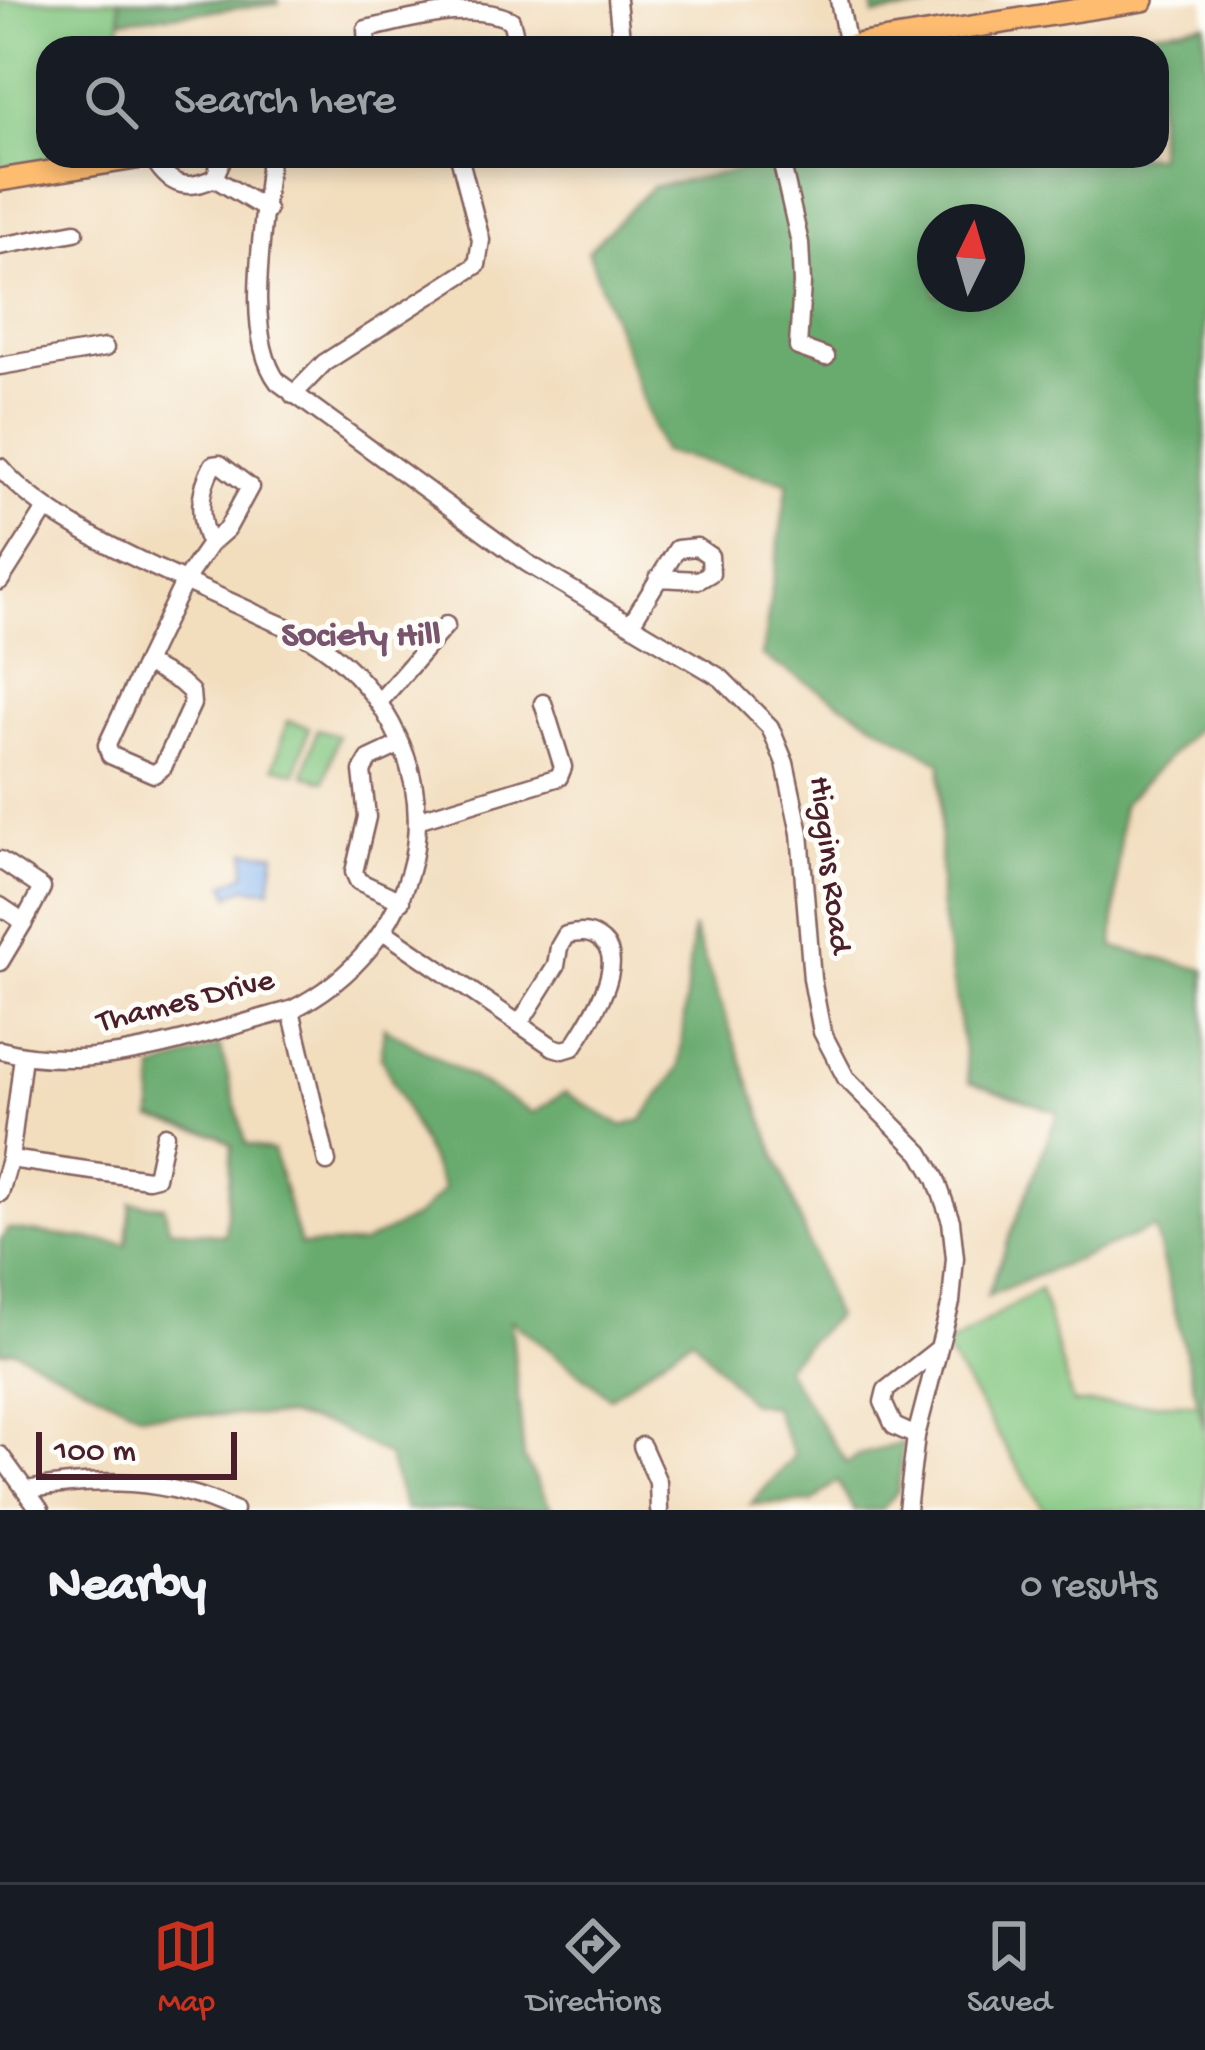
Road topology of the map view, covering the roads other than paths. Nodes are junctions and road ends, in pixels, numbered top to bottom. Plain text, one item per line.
1 (616, 0) edge
2 (839, 0) edge
3 (1143, 0) edge
4 (366, 36) edge
5 (515, 36) edge
6 (620, 36) edge
7 (851, 36) edge
8 (917, 36) edge
9 (75, 168) edge
10 (158, 168) edge
11 (219, 168) edge
12 (269, 168) edge
13 (462, 168) edge
14 (783, 168) edge
15 (214, 178) junction
16 (0, 180) edge
17 (267, 210) junction
18 (75, 232) dead end
19 (0, 245) edge
20 (105, 348) dead end
21 (826, 357) dead end
22 (0, 366) edge
23 (293, 395) junction
24 (0, 467) edge
25 (45, 510) junction
26 (209, 544) dead end
27 (658, 578) dead end
28 (185, 580) junction
29 (0, 581) edge
30 (632, 622) junction
31 (446, 625) dead end
32 (145, 663) junction
33 (379, 702) junction
34 (543, 703) dead end
35 (401, 744) junction
36 (417, 820) junction
37 (0, 860) edge
38 (401, 901) junction
39 (0, 906) edge
40 (25, 922) junction
41 (383, 931) junction
42 (0, 962) edge
43 (291, 1010) junction
44 (520, 1023) junction
45 (0, 1050) edge
46 (23, 1057) junction
47 (165, 1135) dead end
48 (10, 1159) junction
49 (327, 1162) dead end
50 (0, 1193) edge
51 (938, 1349) junction
52 (916, 1436) junction
53 (642, 1446) dead end
54 (0, 1455) edge
55 (26, 1490) junction
56 (40, 1510) edge
57 (233, 1510) edge
58 (659, 1510) edge
59 (908, 1510) edge

1 - 6 street
2 - 7 street
3 - 8 main road
4 - 5 street
9 - 16 main road
10 - 15 street
11 - 15 street
12 - 17 street, Higgins Road
13 - 23 street
14 - 21 street
15 - 17 street
17 - 23 street, Higgins Road
18 - 19 street
20 - 22 street
23 - 30 street, Higgins Road
24 - 25 street, Thames Drive
25 - 28 street, Thames Drive
25 - 29 street
26 - 28 street
27 - 30 street
28 - 32 street
28 - 33 street, Thames Drive
30 - 51 street, Higgins Road
31 - 33 street
32 - 32 street
33 - 35 street, Thames Drive
34 - 36 street
35 - 36 street, Thames Drive
35 - 38 street
36 - 38 street, Thames Drive
37 - 40 street
38 - 41 street, Thames Drive
39 - 40 street
40 - 42 street
41 - 43 street, Thames Drive
41 - 44 street
43 - 46 street, Thames Drive
43 - 49 street
44 - 44 street
45 - 46 street, Thames Drive
46 - 48 street
47 - 48 street
48 - 50 street
51 - 52 street, Higgins Road
51 - 52 street
52 - 59 street, Higgins Road
53 - 58 street
54 - 55 street
55 - 56 street
55 - 57 street

